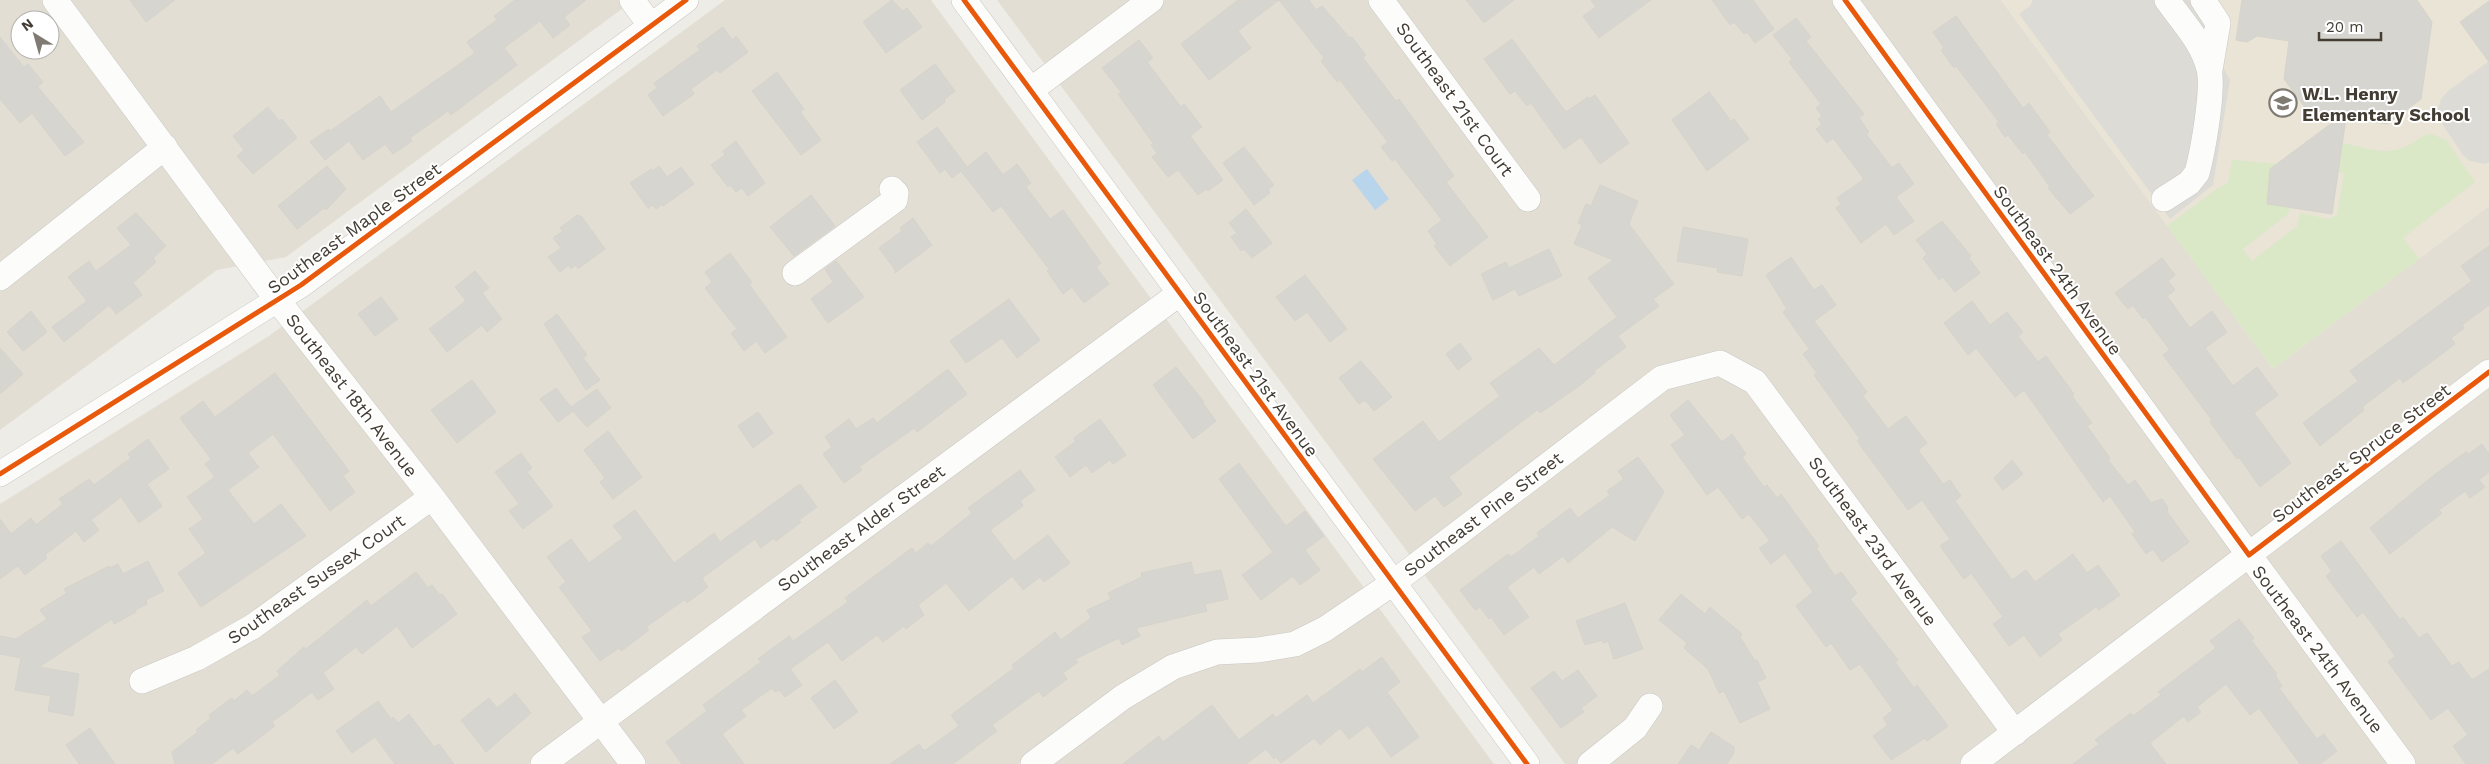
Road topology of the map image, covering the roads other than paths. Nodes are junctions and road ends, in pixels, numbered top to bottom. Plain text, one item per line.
1 (55, 0) edge
2 (632, 0) edge
3 (686, 0) edge
4 (964, 0) edge
5 (1151, 0) edge
6 (1382, 0) edge
7 (1845, 0) edge
8 (2167, 0) edge
9 (2203, 0) edge
10 (651, 26) junction
11 (2210, 70) junction
12 (1031, 90) junction
13 (165, 147) junction
14 (892, 189) dead end
15 (1528, 198) dead end
16 (2164, 199) dead end
17 (795, 272) dead end
18 (0, 278) edge
19 (1180, 293) junction
20 (278, 301) junction
21 (1720, 363) joint
22 (2489, 372) edge
23 (0, 474) edge
24 (432, 497) junction
25 (2249, 555) junction
26 (1393, 583) junction
27 (142, 681) dead end
28 (1650, 706) dead end
29 (601, 721) junction
30 (2015, 733) junction
31 (543, 764) edge
32 (633, 764) edge
33 (1033, 764) edge
34 (1527, 764) edge
35 (1590, 764) edge
36 (1973, 764) edge
37 (2402, 764) edge

1 - 13 street, Southeast 18th Avenue
2 - 10 street
3 - 10 street, Southeast Maple Street
4 - 12 street, Southeast 21st Avenue
5 - 12 street
6 - 15 street, Southeast 21st Court
7 - 25 street, Southeast 24th Avenue
8 - 11 street
9 - 11 street
10 - 20 street, Southeast Maple Street
11 - 16 street
12 - 19 street, Southeast 21st Avenue
13 - 18 street
13 - 20 street, Southeast 18th Avenue
14 - 17 street
19 - 26 street, Southeast 21st Avenue
19 - 29 street, Southeast Alder Street
20 - 23 street, Southeast Maple Street
20 - 24 street, Southeast 18th Avenue
21 - 26 street, Southeast Pine Street
21 - 30 street, Southeast 23rd Avenue
22 - 25 street, Southeast Spruce Street
24 - 27 street, Southeast Sussex Court
24 - 29 street, Southeast 18th Avenue
25 - 30 street, Southeast Spruce Street
25 - 37 street, Southeast 24th Avenue
26 - 33 street, Southeast Pine Street
26 - 34 street, Southeast 21st Avenue
28 - 35 street
29 - 31 street, Southeast Alder Street
29 - 32 street, Southeast 18th Avenue
30 - 36 street, Southeast Spruce Street

